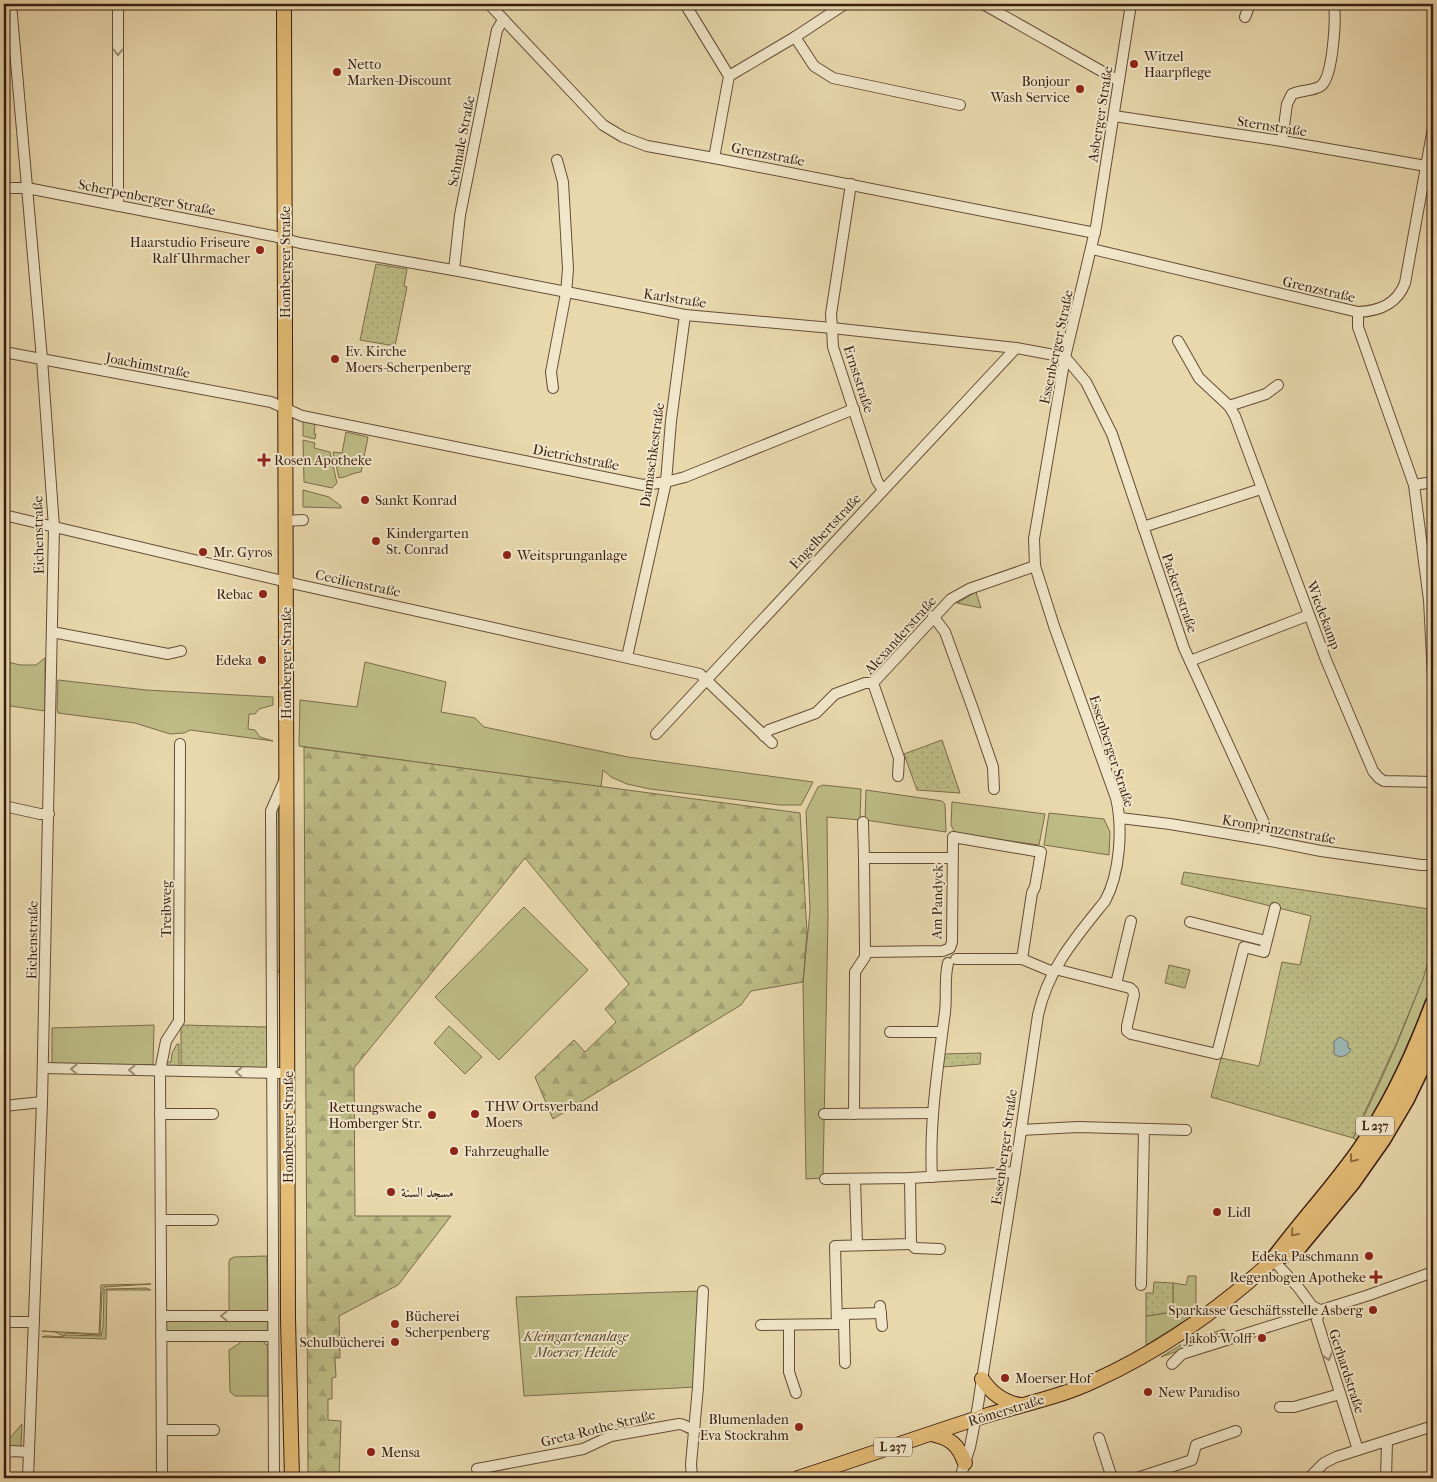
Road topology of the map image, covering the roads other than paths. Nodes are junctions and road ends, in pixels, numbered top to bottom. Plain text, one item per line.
1 (11, 4) edge
2 (118, 4) edge
3 (284, 4) edge
4 (489, 4) edge
5 (685, 4) edge
6 (846, 4) edge
7 (983, 4) edge
8 (1131, 4) edge
9 (1250, 4) edge
10 (1334, 4) edge
11 (1245, 18) dead end
12 (503, 20) junction
13 (795, 37) junction
14 (729, 76) junction
15 (1119, 81) junction
16 (960, 105) dead end
17 (1114, 116) junction
18 (1433, 128) edge
19 (1282, 141) junction
20 (714, 158) junction
21 (557, 160) dead end
22 (1426, 166) junction
23 (851, 184) junction
24 (4, 188) edge
25 (27, 188) junction
26 (118, 206) junction
27 (1096, 230) junction
28 (285, 239) junction
29 (1092, 249) junction
30 (454, 270) junction
31 (566, 293) junction
32 (1358, 312) junction
33 (685, 315) junction
34 (832, 328) junction
35 (1178, 341) dead end
36 (1016, 348) junction
37 (4, 352) edge
38 (1065, 357) junction
39 (42, 359) junction
40 (1278, 385) dead end
41 (554, 388) dead end
42 (1229, 406) junction
43 (285, 408) junction
44 (854, 409) junction
45 (666, 482) junction
46 (1433, 482) edge
47 (1414, 485) junction
48 (1261, 489) junction
49 (883, 490) junction
50 (4, 515) edge
51 (303, 520) dead end
52 (285, 521) junction
53 (1143, 526) junction
54 (54, 527) junction
55 (1035, 566) junction
56 (286, 581) junction
57 (933, 616) junction
58 (1309, 616) junction
59 (52, 632) junction
60 (181, 652) dead end
61 (627, 657) junction
62 (1190, 661) junction
63 (1433, 677) edge
64 (706, 679) junction
65 (872, 683) junction
66 (656, 734) dead end
67 (180, 744) dead end
68 (287, 776) junction
69 (898, 776) dead end
70 (1433, 782) edge
71 (994, 789) dead end
72 (4, 806) edge
73 (48, 814) junction
74 (1120, 818) junction
75 (863, 822) dead end
76 (1265, 840) junction
77 (864, 858) junction
78 (952, 858) junction
79 (1433, 866) edge
80 (1275, 908) dead end
81 (1131, 921) dead end
82 (1190, 922) dead end
83 (1246, 936) junction
84 (1266, 941) junction
85 (1244, 947) junction
86 (946, 950) junction
87 (865, 952) junction
88 (1022, 959) junction
89 (952, 961) junction
90 (1054, 970) junction
91 (1116, 984) junction
92 (1433, 1004) edge
93 (890, 1032) dead end
94 (942, 1032) junction
95 (1433, 1044) edge
96 (43, 1068) junction
97 (160, 1070) junction
98 (273, 1073) junction
99 (288, 1074) junction
100 (42, 1102) junction
101 (4, 1106) edge
102 (933, 1113) junction
103 (160, 1114) junction
104 (212, 1114) dead end
105 (824, 1114) dead end
106 (854, 1114) junction
107 (1144, 1128) junction
108 (1021, 1130) junction
109 (1186, 1130) dead end
110 (1015, 1172) junction
111 (932, 1177) junction
112 (910, 1178) junction
113 (825, 1179) dead end
114 (855, 1179) junction
115 (161, 1220) junction
116 (213, 1220) dead end
117 (910, 1244) junction
118 (857, 1245) junction
119 (940, 1249) dead end
120 (1273, 1260) junction
121 (1433, 1272) edge
122 (1141, 1284) dead end
123 (703, 1291) dead end
124 (1320, 1310) junction
125 (161, 1316) junction
126 (273, 1316) junction
127 (4, 1322) edge
128 (34, 1322) junction
129 (841, 1324) junction
130 (761, 1325) dead end
131 (789, 1326) junction
132 (882, 1326) dead end
133 (161, 1336) junction
134 (273, 1336) junction
135 (846, 1363) dead end
136 (1172, 1364) dead end
137 (982, 1378) junction
138 (796, 1393) dead end
139 (1340, 1394) junction
140 (1021, 1405) junction
141 (1280, 1407) dead end
142 (975, 1419) junction
143 (1433, 1426) edge
144 (694, 1429) junction
145 (162, 1430) junction
146 (214, 1430) dead end
147 (1236, 1431) dead end
148 (931, 1434) junction
149 (1099, 1438) dead end
150 (1387, 1441) junction
151 (1358, 1450) junction
152 (29, 1452) junction
153 (4, 1454) edge
154 (965, 1462) junction
155 (477, 1469) dead end
156 (28, 1478) edge
157 (162, 1478) edge
158 (274, 1478) edge
159 (292, 1478) edge
160 (692, 1478) edge
161 (798, 1478) edge
162 (960, 1478) edge
163 (1112, 1478) edge
164 (1137, 1478) edge
165 (1309, 1478) edge
166 (1386, 1478) edge

1 - 25 street, Eichenstraße
2 -> 26 street
3 - 28 main road, Homberger Straße
4 - 12 street, Grenzstraße
5 - 14 street
6 - 13 street
7 - 15 street
8 - 15 street, Asberger Straße
9 - 11 street
10 - 19 street
12 - 20 street, Grenzstraße
12 - 30 street, Schmale Straße
13 - 14 street
13 - 16 street
14 - 20 street
15 - 17 street, Asberger Straße
17 - 19 street, Sternstraße
17 - 27 street, Asberger Straße
18 - 22 street, Grenzstraße
19 - 22 street, Sternstraße
20 - 23 street, Grenzstraße
21 - 31 street
22 - 32 street, Grenzstraße
23 - 27 street, Grenzstraße
23 - 34 street, Ernststraße
24 - 25 street, Scherpenberger Straße
25 - 26 street, Scherpenberger Straße
25 - 39 street, Eichenstraße
26 - 28 street, Scherpenberger Straße
27 - 29 street, Essenberger Straße
28 - 30 street, Karlstraße
28 - 43 main road, Homberger Straße
29 - 32 street, Grenzstraße
29 - 38 street, Essenberger Straße
30 - 31 street, Karlstraße
31 - 33 street, Karlstraße
31 - 41 street
32 - 47 street
33 - 34 street, Karlstraße
33 - 45 street, Damaschkestraße
34 - 36 street, Karlstraße
34 - 44 street, Ernststraße
35 - 42 street, Wiedekamp
36 - 38 street, Karlstraße
36 - 49 street, Engelbertstraße
37 - 39 street, Joachimstraße
38 - 53 street, Packertstraße
38 - 55 street, Essenberger Straße
39 - 43 street, Joachimstraße
39 - 54 street, Eichenstraße
40 - 42 street
42 - 48 street, Wiedekamp
43 - 45 street, Dietrichstraße
43 - 52 main road, Homberger Straße
44 - 45 street, Dietrichstraße
44 - 49 street, Ernststraße
45 - 61 street, Damaschkestraße
46 - 47 street
47 - 63 street
48 - 53 street
48 - 58 street, Wiedekamp
49 - 64 street, Engelbertstraße
50 - 54 street, Cecilienstraße
51 - 52 street
52 - 56 main road, Homberger Straße
53 - 62 street, Packertstraße
54 - 56 street, Cecilienstraße
54 - 59 street, Eichenstraße
55 - 57 street, Alexanderstraße
55 - 74 street, Essenberger Straße
56 - 61 street, Cecilienstraße
56 - 68 main road, Homberger Straße
57 - 65 street, Alexanderstraße
57 - 71 street
58 - 62 street
58 - 70 street, Wiedekamp
59 - 60 street
59 - 73 street, Eichenstraße
61 - 64 street, Cecilienstraße
62 - 76 street, Packertstraße
64 - 65 street
64 - 66 street, Engelbertstraße
65 - 69 street, Alexanderstraße
67 - 97 street, Treibweg
68 - 98 street, Homberger Straße
68 - 99 main road, Homberger Straße
72 - 73 street
73 - 96 street, Eichenstraße
74 - 76 street, Kronprinzenstraße
74 - 90 street, Essenberger Straße
75 - 77 street
76 - 79 street, Kronprinzenstraße
77 - 78 street, Am Pandyck
77 - 87 street
78 - 86 street, Am Pandyck
78 - 88 street, Am Pandyck
80 - 84 street
81 - 91 street
82 - 83 street
83 - 84 street
83 - 85 street
84 - 85 street
85 - 91 street
86 - 87 street, Am Pandyck
86 - 89 street
87 - 106 street
88 - 89 street
88 - 90 street
89 - 94 street
90 - 91 street
90 - 108 street, Essenberger Straße
92 -> 120 highway, L 237
93 - 94 street
94 - 102 street
95 - 120 highway, L 237
97 -> 96 street
96 - 100 street, Eichenstraße
98 -> 97 street
97 - 103 street, Treibweg
98 - 99 street
98 - 126 street, Homberger Straße
99 - 159 main road, Homberger Straße
100 - 101 street
100 - 128 street, Eichenstraße
102 - 106 street
102 - 111 street
103 - 104 street
103 - 115 street, Treibweg
105 - 106 street
107 - 108 street
107 - 109 street
107 - 122 street
108 - 110 street, Essenberger Straße
110 - 111 street
110 - 137 street, Essenberger Straße
111 - 112 street
112 - 114 street
112 - 117 street
113 - 114 street
114 - 118 street
115 - 116 street
115 - 125 street, Treibweg
117 - 118 street
117 - 119 street
118 - 129 street
120 - 124 street
120 - 140 main road, Römerstraße / L 237
121 - 124 street
123 - 144 street
124 - 136 street
124 -> 139 street, Gerhardstraße
126 -> 125 street
125 - 133 street, Treibweg
126 - 134 street, Homberger Straße
127 - 128 street
128 - 152 street, Eichenstraße
129 - 131 street
129 - 132 street
129 - 135 street
130 - 131 street
131 - 138 street
133 - 134 street
133 - 145 street, Treibweg
134 - 158 street, Homberger Straße
137 - 140 main road
137 - 142 street, Essenberger Straße
139 - 141 street
139 - 151 street, Gerhardstraße
140 - 142 main road, Römerstraße / L 237
142 - 148 main road, Römerstraße / L 237
142 - 154 street, Essenberger Straße
143 - 150 street
144 - 155 street, Greta-Rothe-Straße
144 - 160 street
145 - 146 street
145 - 157 street, Treibweg
147 - 164 street
148 - 154 main road
148 - 161 main road, Römerstraße / L 237
149 - 163 street
150 - 151 street
150 - 166 street
151 - 165 street
152 - 153 street
152 - 156 street, Eichenstraße
154 - 162 street, Essenberger Straße

